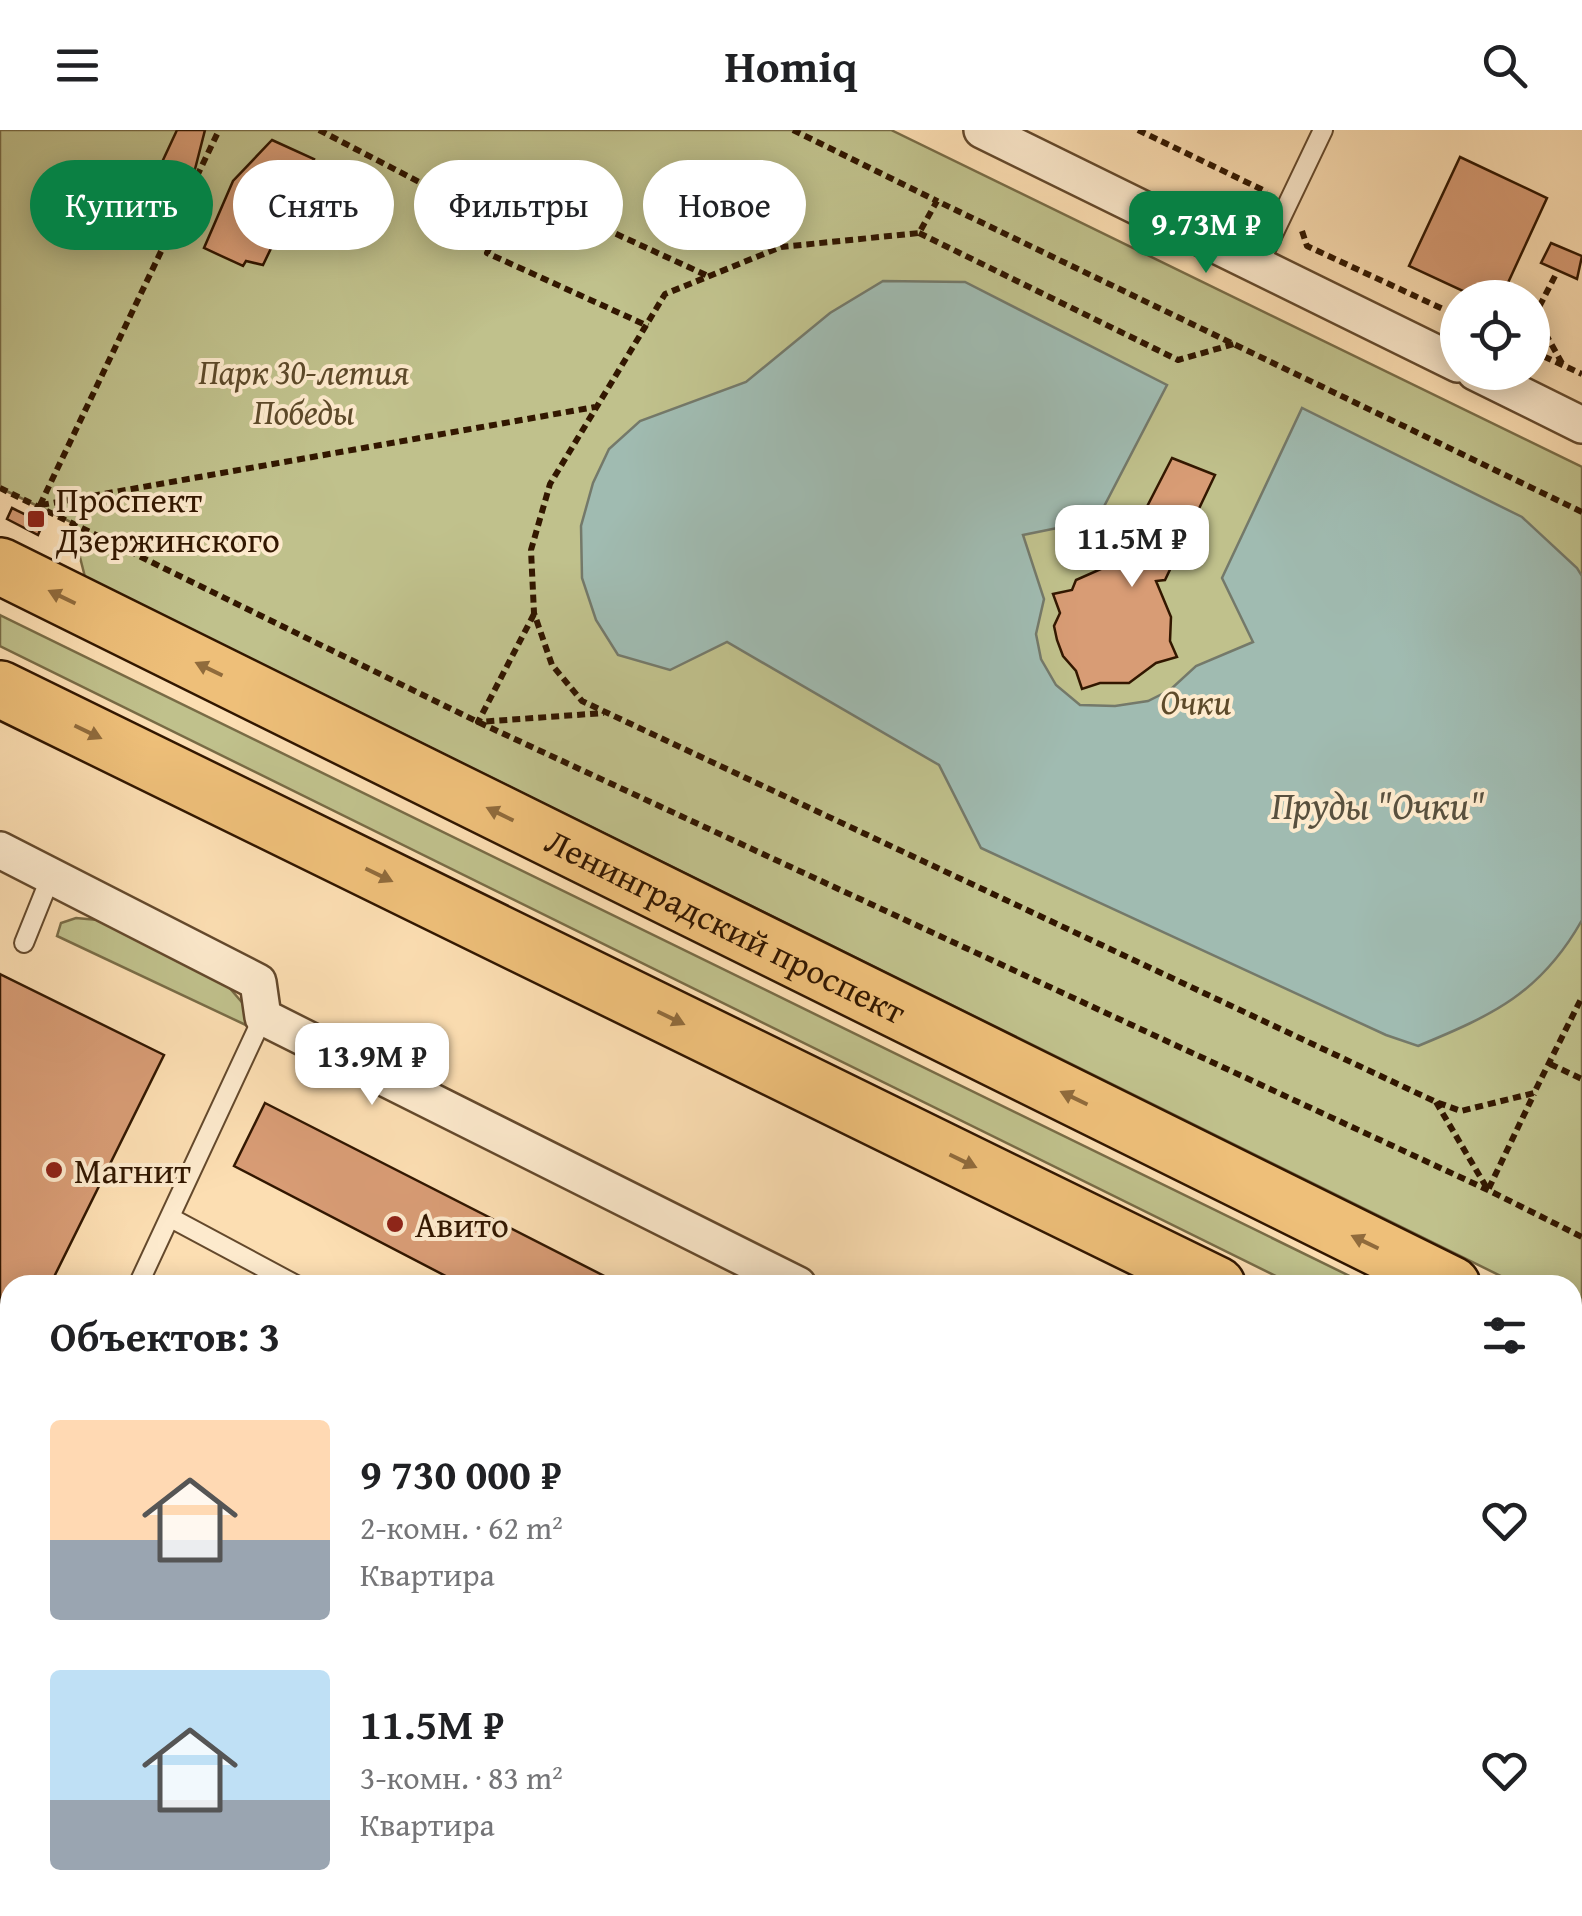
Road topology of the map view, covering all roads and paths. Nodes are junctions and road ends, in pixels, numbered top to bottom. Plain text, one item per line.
1 (219, 130) edge
2 (319, 130) edge
3 (794, 130) edge
4 (982, 130) edge
5 (1323, 130) edge
6 (414, 179) edge
7 (937, 201) junction
8 (919, 233) junction
9 (623, 237) edge
10 (488, 250) edge
11 (1258, 266) junction
12 (1554, 276) dead end
13 (709, 277) junction
14 (1550, 284) edge
15 (648, 326) junction
16 (1234, 344) junction
17 (1550, 344) edge
18 (1440, 355) edge
19 (1550, 359) edge
20 (1563, 365) junction
21 (1582, 374) edge
22 (1511, 390) edge
23 (596, 406) junction
24 (1582, 426) edge
25 (0, 488) edge
26 (39, 506) junction
27 (1582, 512) edge
28 (0, 566) edge
29 (534, 613) junction
30 (0, 689) edge
31 (606, 713) junction
32 (478, 722) junction
33 (0, 850) edge
34 (51, 876) junction
35 (24, 943) dead end
36 (1582, 997) edge
37 (263, 1016) junction
38 (1550, 1064) junction
39 (1582, 1079) edge
40 (1534, 1093) junction
41 (1436, 1102) junction
42 (1488, 1190) junction
43 (171, 1218) junction
44 (1582, 1237) edge
45 (143, 1275) edge
46 (277, 1275) edge
47 (778, 1275) edge
48 (1197, 1275) edge
49 (1432, 1275) edge

1 - 26 path
2 - 6 path
3 - 7 path
4 - 11 street
5 - 11 lane
7 - 8 path
7 - 16 path
8 - 13 path
8 - 16 path
9 - 13 path
10 - 15 path
11 - 18 street
12 - 14 path
13 - 15 path
15 - 23 path
16 - 27 path
17 - 20 path
19 - 20 path
20 - 21 path
22 - 24 street
23 - 26 path
23 - 29 path
25 - 26 path
26 - 32 path
49 -> 28 main road, Ленинградский проспект
29 - 31 path
29 - 32 path
30 -> 48 main road
31 - 32 path
31 - 41 path
32 - 42 path
33 - 34 street
34 - 35 lane
34 - 37 street
36 - 38 path
37 - 43 lane
37 - 47 street
38 - 39 path
38 - 40 path
40 - 41 path
40 - 42 path
41 - 42 path
42 - 44 path
43 - 45 lane
43 - 46 lane

